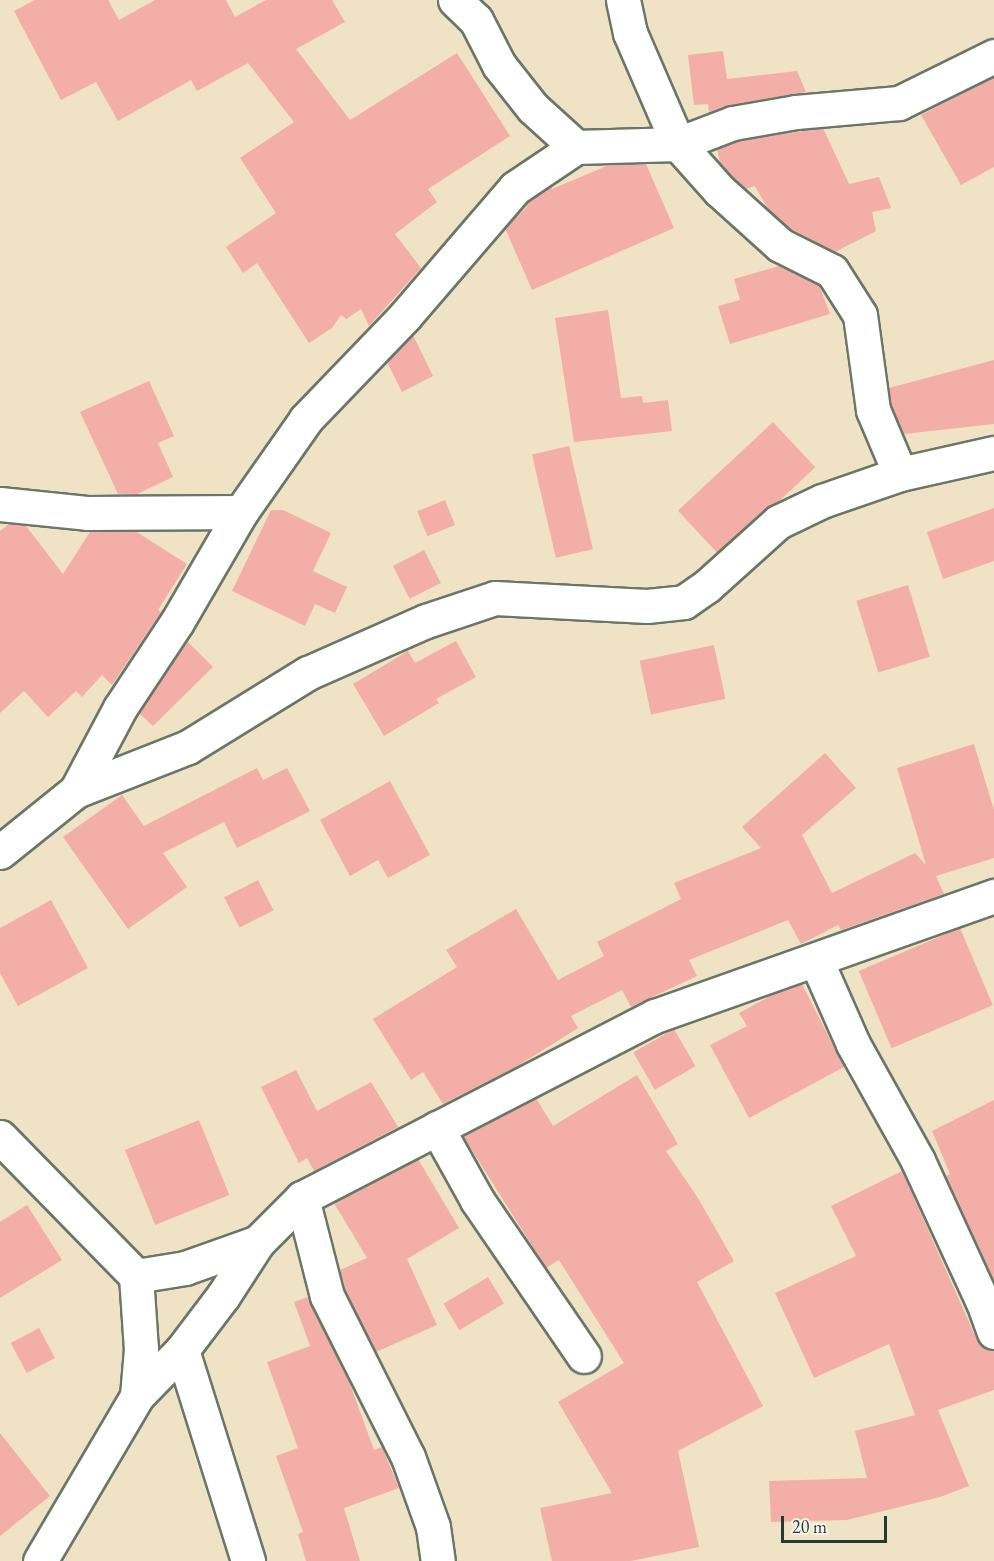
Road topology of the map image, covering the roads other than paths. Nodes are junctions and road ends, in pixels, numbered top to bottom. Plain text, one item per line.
1 (455, 0) edge
2 (623, 0) edge
3 (994, 56) edge
4 (678, 144) junction
5 (576, 147) junction
6 (994, 453) edge
7 (900, 474) junction
8 (0, 504) edge
9 (241, 512) junction
10 (76, 791) junction
11 (0, 852) edge
12 (992, 901) edge
13 (816, 960) junction
14 (437, 1128) junction
15 (0, 1137) edge
16 (302, 1198) junction
17 (258, 1242) junction
18 (136, 1276) junction
19 (994, 1332) edge
20 (182, 1350) junction
21 (584, 1356) dead end
22 (137, 1396) junction
23 (40, 1561) edge
24 (248, 1561) edge
25 (438, 1561) edge

1 - 5 street
2 - 4 street
3 - 4 street
4 - 5 street
4 - 7 street
5 - 9 street
6 - 7 street
7 - 10 street
8 - 9 street
9 - 10 street
10 - 11 street
12 - 13 street
13 - 14 street
13 - 19 street
14 - 16 street
14 - 21 street
15 - 18 street
16 - 17 street
16 - 25 street
17 - 18 street
17 - 20 street
18 - 22 street
20 - 22 street
20 - 24 street
22 - 23 street

